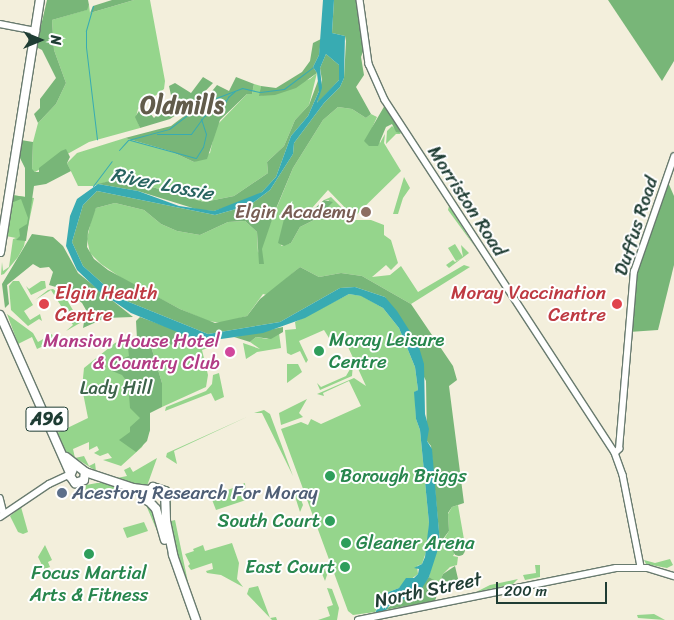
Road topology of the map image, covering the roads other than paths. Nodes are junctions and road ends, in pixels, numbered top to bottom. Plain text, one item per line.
1 (40, 0) edge
2 (359, 3) edge
3 (0, 24) edge
4 (36, 31) junction
5 (674, 157) edge
6 (0, 252) edge
7 (0, 306) edge
8 (0, 314) edge
9 (6, 324) junction
10 (615, 453) junction
11 (64, 456) junction
12 (83, 470) junction
13 (70, 473) junction
14 (106, 479) junction
15 (57, 481) junction
16 (83, 481) junction
17 (74, 482) junction
18 (133, 488) junction
19 (149, 490) junction
20 (0, 498) edge
21 (165, 501) junction
22 (151, 502) junction
23 (2, 515) edge
24 (173, 555) junction
25 (641, 567) junction
26 (674, 576) edge
27 (196, 620) edge
28 (358, 620) edge

1 - 4 highway
2 - 10 street, Morriston Road
3 - 4 street
4 - 6 highway
5 - 10 street, Duffus Road
7 - 9 highway, A96
8 - 9 highway, A96
9 - 11 highway, A96
10 - 25 street, Morriston Road
11 - 12 highway, A96
11 - 13 highway, A96
12 - 13 highway
12 - 14 highway, A96
12 - 16 highway
13 - 15 main road
13 - 17 highway, A96
14 - 16 highway, A96
14 - 18 highway, A96
15 - 17 main road
15 - 23 main road
16 - 17 highway, A96
18 - 19 highway, A96
18 - 22 highway, A96
19 - 21 highway, A96
19 - 22 highway, A96
20 - 23 street
21 - 22 highway
21 - 24 highway, A96
22 - 24 highway, A96
24 - 27 highway, A96
25 - 26 main road, North Street
25 - 28 main road, North Street

